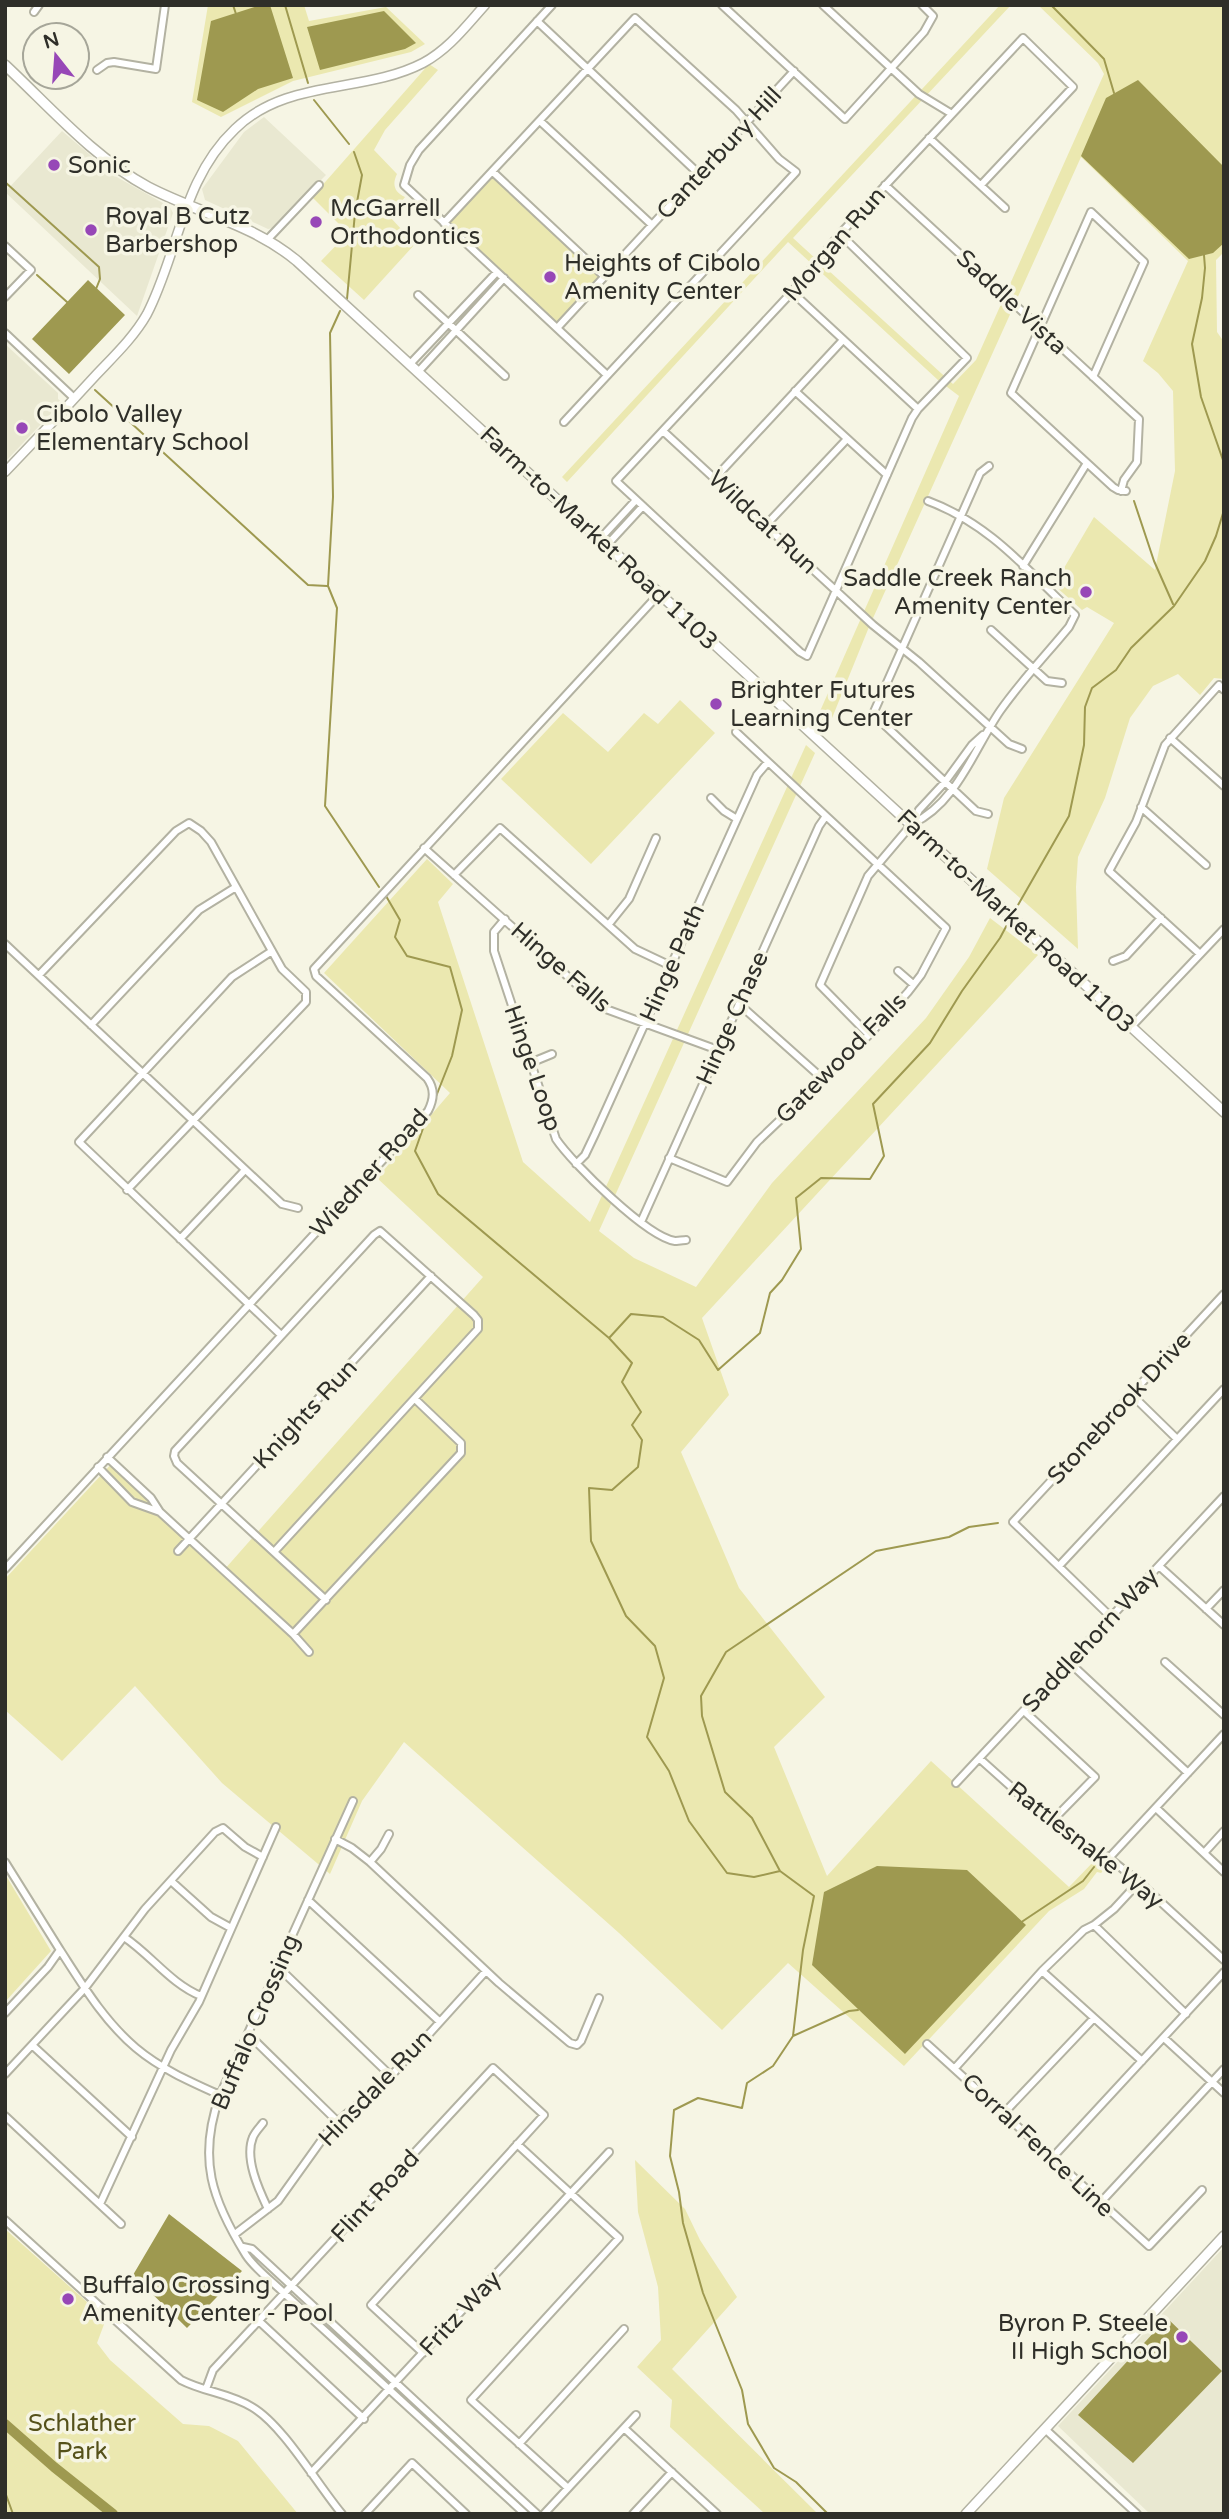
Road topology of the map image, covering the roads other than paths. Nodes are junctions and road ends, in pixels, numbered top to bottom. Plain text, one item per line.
1 (39, 5) edge
2 (165, 5) edge
3 (485, 5) edge
4 (552, 5) edge
5 (722, 5) edge
6 (823, 5) edge
7 (922, 5) edge
8 (34, 12) dead end
9 (537, 21) junction
10 (5, 65) edge
11 (892, 69) junction
12 (97, 70) dead end
13 (587, 70) junction
14 (794, 71) junction
15 (951, 114) junction
16 (540, 121) junction
17 (748, 122) junction
18 (929, 138) junction
19 (493, 172) junction
20 (699, 174) junction
21 (319, 185) dead end
22 (885, 185) junction
23 (981, 185) junction
24 (187, 204) junction
25 (1005, 208) dead end
26 (444, 223) junction
27 (652, 225) junction
28 (840, 234) junction
29 (268, 239) junction
30 (5, 246) edge
31 (497, 272) junction
32 (604, 276) junction
33 (503, 278) junction
34 (792, 292) junction
35 (418, 295) dead end
36 (5, 297) edge
37 (449, 323) junction
38 (558, 327) junction
39 (1040, 328) junction
40 (456, 330) junction
41 (5, 332) edge
42 (843, 340) junction
43 (410, 365) junction
44 (418, 372) junction
45 (607, 375) junction
46 (505, 376) dead end
47 (1093, 377) junction
48 (795, 391) junction
49 (74, 398) junction
50 (918, 409) junction
51 (564, 422) dead end
52 (663, 431) junction
53 (847, 439) junction
54 (1087, 463) junction
55 (989, 466) dead end
56 (5, 472) edge
57 (887, 475) junction
58 (715, 478) junction
59 (636, 500) junction
60 (928, 501) dead end
61 (643, 506) junction
62 (961, 514) junction
63 (766, 525) junction
64 (603, 542) junction
65 (1023, 566) junction
66 (837, 590) junction
67 (659, 594) junction
68 (991, 630) dead end
69 (902, 649) junction
70 (1033, 670) junction
71 (1062, 683) dead end
72 (1221, 687) edge
73 (989, 727) junction
74 (736, 732) dead end
75 (985, 734) junction
76 (1170, 738) junction
77 (1022, 749) dead end
78 (768, 762) junction
79 (945, 782) junction
80 (1224, 786) edge
81 (953, 789) junction
82 (710, 798) dead end
83 (1141, 807) junction
84 (988, 814) dead end
85 (826, 816) junction
86 (737, 819) junction
87 (912, 824) junction
88 (656, 838) dead end
89 (424, 848) junction
90 (878, 863) junction
91 (1206, 865) dead end
92 (454, 875) junction
93 (236, 887) junction
94 (1161, 918) junction
95 (505, 919) junction
96 (609, 924) junction
97 (1224, 929) edge
98 (5, 944) edge
99 (272, 951) junction
100 (1200, 954) junction
101 (1113, 961) dead end
102 (671, 966) junction
103 (898, 971) dead end
104 (39, 975) junction
105 (913, 984) junction
106 (739, 1003) junction
107 (91, 1025) junction
108 (644, 1025) junction
109 (1131, 1027) junction
110 (869, 1035) junction
111 (718, 1050) junction
112 (552, 1054) dead end
113 (530, 1063) junction
114 (141, 1073) junction
115 (823, 1079) junction
116 (1224, 1112) edge
117 (193, 1122) junction
118 (669, 1158) junction
119 (576, 1164) junction
120 (245, 1170) junction
121 (127, 1190) junction
122 (298, 1208) dead end
123 (641, 1222) junction
124 (180, 1239) junction
125 (686, 1240) dead end
126 (431, 1276) junction
127 (1224, 1294) edge
128 (249, 1304) junction
129 (281, 1335) junction
130 (1224, 1389) edge
131 (1132, 1394) junction
132 (415, 1399) junction
133 (1177, 1439) junction
134 (107, 1457) junction
135 (98, 1467) junction
136 (1224, 1496) edge
137 (222, 1504) junction
138 (160, 1512) junction
139 (189, 1540) junction
140 (178, 1551) dead end
141 (274, 1552) junction
142 (1059, 1566) junction
143 (1159, 1566) junction
144 (5, 1569) edge
145 (1224, 1590) edge
146 (326, 1600) junction
147 (1206, 1609) junction
148 (1112, 1618) junction
149 (1224, 1625) edge
150 (293, 1634) junction
151 (309, 1652) dead end
152 (1165, 1662) dead end
153 (1070, 1663) junction
154 (1024, 1711) junction
155 (1224, 1715) edge
156 (1224, 1734) edge
157 (979, 1759) junction
158 (1188, 1773) junction
159 (956, 1783) dead end
160 (352, 1801) dead end
161 (1156, 1808) junction
162 (1050, 1823) junction
163 (276, 1827) dead end
164 (1224, 1831) edge
165 (389, 1834) dead end
166 (335, 1839) junction
167 (1203, 1853) junction
168 (263, 1857) junction
169 (1109, 1858) junction
170 (5, 1861) edge
171 (370, 1862) junction
172 (1224, 1872) edge
173 (171, 1881) junction
174 (1139, 1882) junction
175 (308, 1900) junction
176 (1094, 1925) junction
177 (231, 1928) junction
178 (124, 1937) junction
179 (60, 1950) junction
180 (1224, 1960) edge
181 (278, 1967) junction
182 (1042, 1970) junction
183 (486, 1971) junction
184 (1224, 1972) edge
185 (85, 1988) junction
186 (201, 1996) junction
187 (600, 1998) dead end
188 (5, 2013) edge
189 (1186, 2014) junction
190 (1094, 2018) junction
191 (439, 2021) junction
192 (248, 2034) junction
193 (1164, 2038) junction
194 (928, 2044) dead end
195 (32, 2045) junction
196 (1142, 2061) junction
197 (163, 2067) junction
198 (955, 2068) junction
199 (1224, 2069) edge
200 (5, 2074) edge
201 (391, 2076) junction
202 (1212, 2082) junction
203 (1224, 2092) edge
204 (220, 2095) junction
205 (1004, 2113) junction
206 (5, 2116) edge
207 (337, 2121) junction
208 (263, 2123) dead end
209 (132, 2137) junction
210 (517, 2144) junction
211 (609, 2152) dead end
212 (1052, 2158) junction
213 (1202, 2190) dead end
214 (570, 2193) junction
215 (1101, 2202) junction
216 (100, 2204) junction
217 (268, 2209) junction
218 (5, 2220) edge
219 (121, 2224) dead end
220 (235, 2234) junction
221 (1224, 2236) edge
222 (243, 2247) junction
223 (291, 2287) junction
224 (285, 2294) junction
225 (260, 2322) junction
226 (624, 2329) dead end
227 (423, 2353) junction
228 (395, 2383) junction
229 (206, 2389) junction
230 (389, 2389) junction
231 (636, 2415) dead end
232 (364, 2419) junction
233 (624, 2428) junction
234 (1045, 2429) junction
235 (519, 2444) junction
236 (672, 2472) junction
237 (311, 2473) junction
238 (568, 2488) junction
239 (461, 2512) edge
240 (342, 2514) edge
241 (365, 2514) edge
242 (524, 2514) edge
243 (537, 2514) edge
244 (544, 2514) edge
245 (633, 2514) edge
246 (717, 2514) edge
247 (966, 2514) edge
248 (1137, 2514) edge

1 - 8 street
2 - 12 street
3 - 24 street
4 - 9 street
5 - 14 street
6 - 11 street
7 - 11 street
9 - 13 street
9 - 26 street
10 - 24 main road, Farm-to-Market Road 1103
11 - 14 street
11 - 15 street
13 - 16 street
13 - 17 street
13 - 20 street
14 - 17 street, Canterbury Hill
15 - 18 street, Morgan Run
15 - 23 street, Morgan Run
16 - 19 street
16 - 27 street
17 - 20 street, Canterbury Hill
17 - 45 street
18 - 22 street, Morgan Run
18 - 23 street
19 - 26 street
19 - 32 street
20 - 27 street, Canterbury Hill
21 - 29 street
22 - 28 street, Morgan Run
22 - 39 street, Saddle Vista
23 - 25 street
24 - 29 main road, Farm-to-Market Road 1103
24 - 49 street
26 - 31 street
27 - 32 street, Canterbury Hill
28 - 34 street, Morgan Run
28 - 50 street
29 - 43 main road, Farm-to-Market Road 1103
30 - 36 street
31 - 33 street
31 - 37 street
32 - 38 street, Canterbury Hill
33 - 38 street
33 - 40 street
34 - 42 street
34 - 52 street, Morgan Run
35 - 37 street
37 - 40 street
37 - 43 street
38 - 45 street
39 - 47 street, Saddle Vista
39 - 47 street
39 - 54 street
40 - 44 street
40 - 46 street
41 - 49 street
42 - 48 street
42 - 50 street
43 - 44 main road, Farm-to-Market Road 1103
44 - 64 main road, Farm-to-Market Road 1103
45 - 51 street
47 - 54 street, Saddle Vista
48 - 53 street
48 - 58 street
49 - 56 street
50 - 57 street
52 - 58 street, Wildcat Run
52 - 59 street, Morgan Run
53 - 57 street
53 - 63 street
54 - 65 street
55 - 62 street
57 - 66 street
58 - 63 street, Wildcat Run
59 - 61 street
59 - 64 street
60 - 62 street
61 - 64 street
61 - 66 street
62 - 65 street
62 - 69 street
63 - 66 street, Wildcat Run
64 - 67 main road, Farm-to-Market Road 1103
65 - 70 street
66 - 69 street, Wildcat Run
67 - 87 main road, Farm-to-Market Road 1103
67 - 89 street, Wiedner Road
68 - 70 street
69 - 73 street, Wildcat Run
69 - 79 street
70 - 71 street
70 - 73 street
72 - 76 street
73 - 75 street
73 - 77 street, Wildcat Run
74 - 78 street
75 - 79 street
75 - 81 street
76 - 80 street
76 - 83 street
78 - 85 street
78 - 86 street, Hinge Path
79 - 81 street
79 - 87 street
81 - 84 street
81 - 87 street
82 - 86 street
83 - 91 street
83 - 94 street
85 - 90 street
85 - 106 street, Hinge Chase
86 - 102 street, Hinge Path
87 - 90 street
87 - 109 main road, Farm-to-Market Road 1103
88 - 96 street
89 - 92 street, Hinge Falls
89 - 128 street, Wiedner Road
90 - 105 street, Gatewood Falls
90 - 110 street
92 - 95 street, Hinge Falls
92 - 96 street
93 - 99 street
93 - 104 street
93 - 107 street
94 - 100 street
94 - 101 street
95 - 108 street, Hinge Falls
95 - 113 street, Hinge Loop
96 - 102 street
97 - 100 street
98 - 104 street
99 - 114 street
99 - 117 street
100 - 109 street
102 - 108 street, Hinge Path
103 - 105 street
104 - 107 street
105 - 110 street, Gatewood Falls
106 - 111 street, Hinge Chase
106 - 115 street
107 - 114 street
108 - 111 street, Hinge Falls
108 - 119 street, Hinge Path
109 - 116 main road, Farm-to-Market Road 1103
110 - 115 street, Gatewood Falls
111 - 118 street, Hinge Chase
112 - 113 street
113 - 119 street, Hinge Loop
114 - 117 street
114 - 121 street
115 - 118 street, Gatewood Falls
117 - 120 street
117 - 121 street
118 - 123 street, Hinge Chase
119 - 123 street, Hinge Loop
120 - 122 street
120 - 124 street
121 - 124 street
123 - 125 street, Hinge Loop
124 - 128 street
126 - 129 street
126 - 132 street
126 - 137 street, Knights Run
127 - 131 street, Stonebrook Drive
128 - 129 street
128 - 134 street, Wiedner Road
129 - 137 street
130 - 133 street
131 - 133 street
131 - 142 street, Stonebrook Drive
132 - 141 street
132 - 146 street
133 - 142 street
134 - 135 street, Wiedner Road
134 - 138 street
135 - 138 street
135 - 144 street, Wiedner Road
136 - 143 street, Saddlehorn Way
137 - 139 street, Knights Run
137 - 141 street
138 - 139 street
139 - 140 street, Knights Run
139 - 150 street
141 - 146 street
142 - 148 street
143 - 147 street
143 - 148 street, Saddlehorn Way
145 - 147 street
146 - 150 street
147 - 149 street
148 - 153 street, Saddlehorn Way
150 - 151 street
152 - 155 street
153 - 154 street, Saddlehorn Way
153 - 158 street
154 - 157 street, Saddlehorn Way
154 - 162 street
156 - 158 street
157 - 159 street, Saddlehorn Way
157 - 162 street, Rattlesnake Way
158 - 161 street
160 - 166 street, Buffalo Crossing
161 - 167 street
161 - 169 street
162 - 169 street, Rattlesnake Way
163 - 168 street
164 - 167 street
165 - 171 street
166 - 171 street
166 - 175 street, Buffalo Crossing
167 - 172 street
168 - 173 street
168 - 177 street
169 - 174 street, Rattlesnake Way
170 - 179 street
171 - 183 street
173 - 177 street
173 - 178 street
174 - 176 street
174 - 180 street, Rattlesnake Way
175 - 181 street, Buffalo Crossing
175 - 191 street
176 - 182 street
176 - 189 street
177 - 186 street
178 - 185 street
178 - 186 street
179 - 185 street
179 - 188 street
181 - 192 street, Buffalo Crossing
181 - 201 street
182 - 190 street
182 - 198 street
183 - 187 street
183 - 191 street, Hinsdale Run
184 - 189 street
185 - 195 street
185 - 197 street
186 - 197 street
189 - 193 street
190 - 196 street
190 - 205 street
191 - 201 street, Hinsdale Run
192 - 204 street, Buffalo Crossing
192 - 207 street
193 - 196 street
193 - 202 street
194 - 198 street, Corral Fence Line
195 - 200 street
195 - 209 street
196 - 212 street
197 - 204 street
197 - 209 street
198 - 205 street, Corral Fence Line
199 - 202 street
201 - 207 street, Hinsdale Run
202 - 203 street
202 - 215 street
204 - 220 street, Buffalo Crossing
205 - 212 street, Corral Fence Line
206 - 216 street
207 - 217 street, Hinsdale Run
208 - 217 street
209 - 216 street
210 - 214 street
210 - 223 street, Flint Road
210 - 227 street
211 - 214 street, Fritz Way
212 - 215 street, Corral Fence Line
213 - 215 street, Corral Fence Line
214 - 227 street, Fritz Way
214 - 235 street
216 - 219 street
217 - 220 street, Hinsdale Run
218 - 229 street
220 - 222 street, Buffalo Crossing
221 - 234 main road
222 - 223 street, Buffalo Crossing
222 - 224 street, Buffalo Crossing
223 - 224 street, Flint Road
223 - 228 street, Buffalo Crossing
224 - 225 street, Flint Road
224 - 230 street, Buffalo Crossing
225 - 229 street, Flint Road
225 - 232 street
226 - 235 street
227 - 228 street, Fritz Way
228 - 230 street, Fritz Way
228 - 243 street, Buffalo Crossing
229 - 237 street
230 - 232 street, Fritz Way
230 - 242 street, Buffalo Crossing
231 - 233 street
232 - 237 street, Fritz Way
233 - 236 street
233 - 238 street
234 - 247 main road
234 - 248 street
235 - 238 street
236 - 245 street
236 - 246 street
237 - 240 street
238 - 244 street
239 - 241 street

